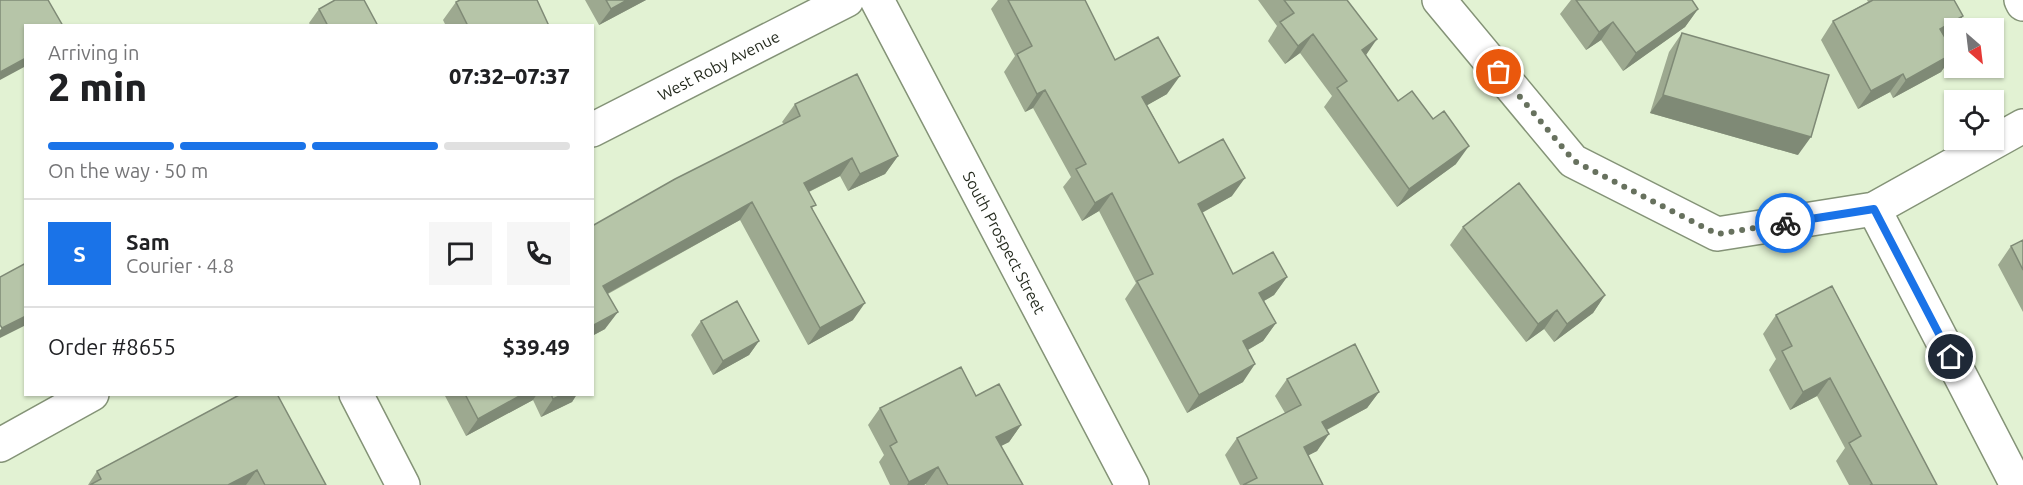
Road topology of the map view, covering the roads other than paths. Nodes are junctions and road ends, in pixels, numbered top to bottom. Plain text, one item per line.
1 (847, 0) edge
2 (877, 0) edge
3 (1439, 0) edge
4 (2023, 126) edge
5 (594, 129) edge
6 (1874, 209) junction
7 (88, 396) edge
8 (357, 396) edge
9 (0, 446) edge
10 (403, 485) edge
11 (1132, 485) edge
12 (2017, 485) edge

1 - 5 street, West Roby Avenue
2 - 11 street, South Prospect Street
3 - 6 street
4 - 6 street
6 - 12 street
7 - 9 street
8 - 10 street

